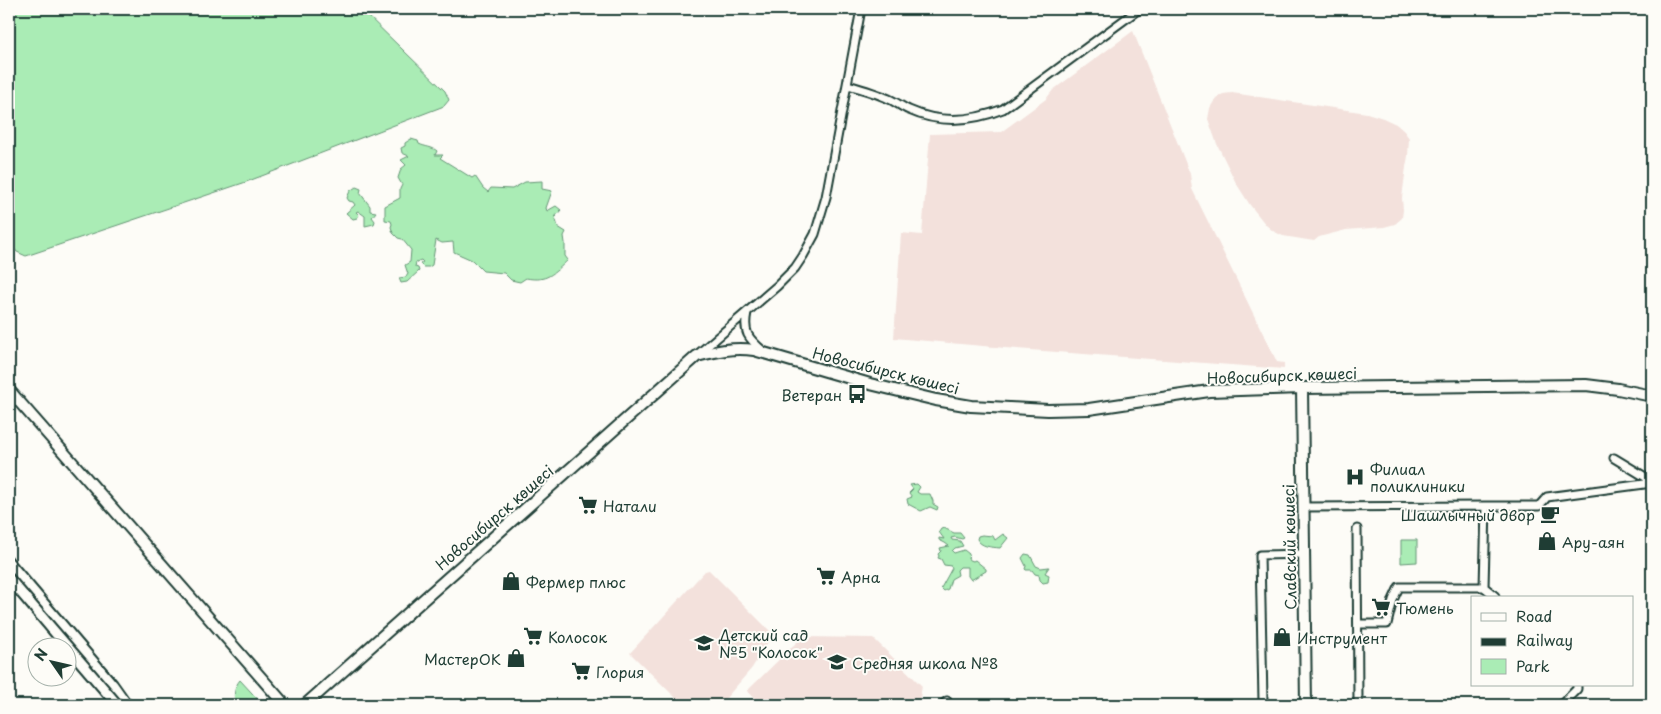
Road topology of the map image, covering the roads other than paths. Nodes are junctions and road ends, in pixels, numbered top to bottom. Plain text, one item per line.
1 (861, 9) edge
2 (1139, 9) edge
3 (848, 85) junction
4 (747, 312) junction
5 (764, 352) junction
6 (697, 356) junction
7 (1302, 388) junction
8 (9, 390) edge
9 (1652, 396) edge
10 (1614, 458) dead end
11 (1652, 482) edge
12 (1486, 506) junction
13 (1303, 507) junction
14 (1357, 529) dead end
15 (1304, 554) junction
16 (1484, 587) junction
17 (1495, 596) edge
18 (1358, 624) junction
19 (1577, 686) edge
20 (1263, 701) dead end
21 (285, 705) edge
22 (305, 705) edge
23 (1306, 705) edge
24 (1358, 705) edge
25 (1561, 705) edge

1 - 3 street
2 - 3 street
3 - 4 street
4 - 5 street
4 - 6 street
5 - 6 main road, Новосибирск көшесі
5 - 7 main road, Новосибирск көшесі
6 - 22 main road, Новосибирск көшесі
7 - 9 main road, Новосибирск көшесі
7 - 13 main road, Славский көшесі
8 - 21 main road
10 - 11 street
11 - 12 street
12 - 13 street
12 - 16 street
13 - 15 main road, Славский көшесі
14 - 18 street
15 - 20 street
15 - 23 main road, Славский көшесі
16 - 17 street
16 - 18 street
18 - 24 street
19 - 25 street

